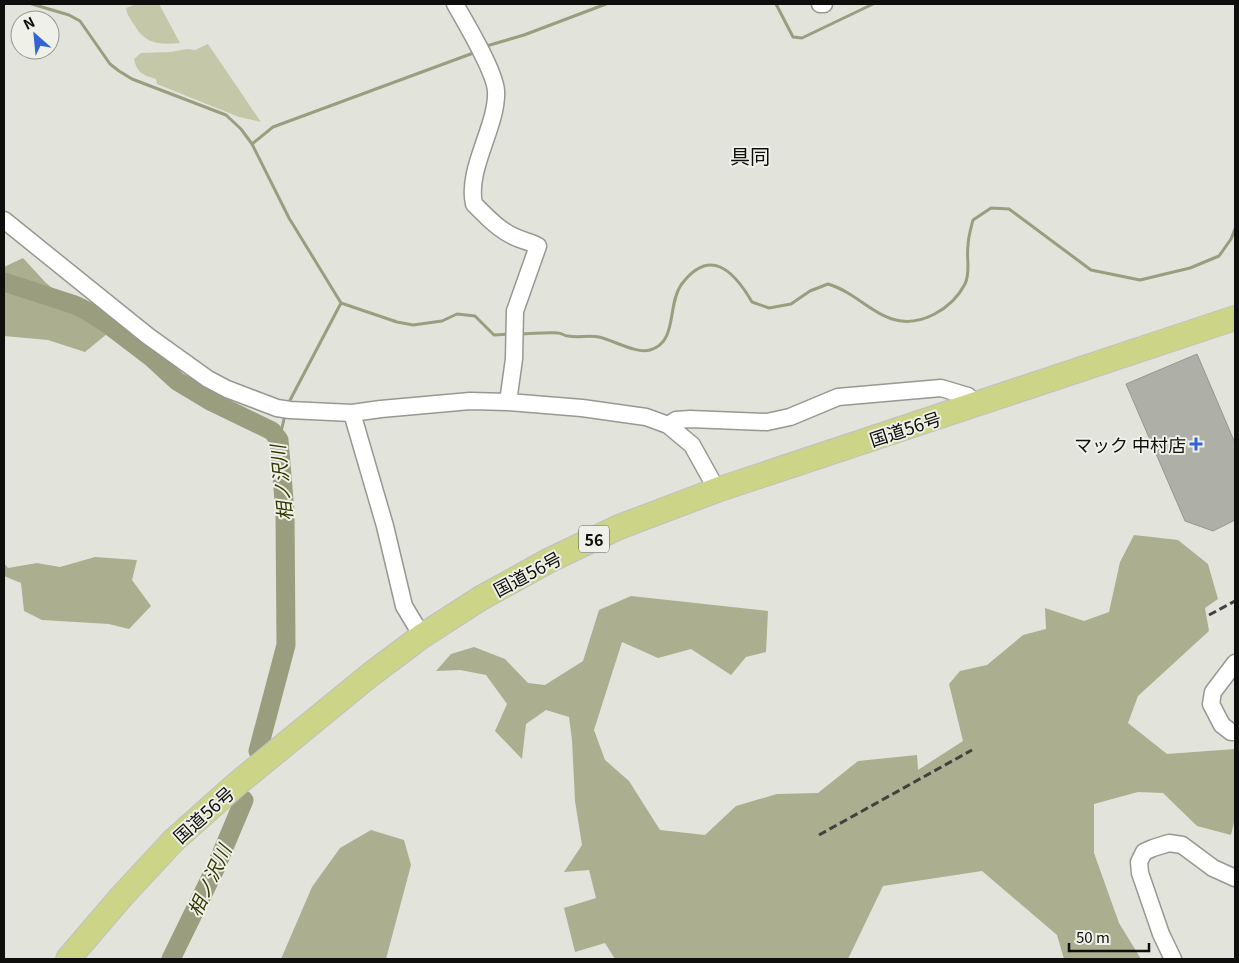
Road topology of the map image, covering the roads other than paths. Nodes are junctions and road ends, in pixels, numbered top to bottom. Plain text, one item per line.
1 (455, 4) edge
2 (820, 4) edge
3 (824, 4) edge
4 (4, 220) edge
5 (1235, 318) edge
6 (508, 402) junction
7 (976, 405) junction
8 (352, 413) junction
9 (668, 425) junction
10 (717, 490) junction
11 (422, 636) junction
12 (1235, 664) edge
13 (1235, 732) edge
14 (1235, 878) edge
15 (68, 959) edge
16 (1173, 959) edge

1 - 6 street
2 - 3 street
4 - 8 street
5 - 7 highway, 国道56号 / 56
6 - 8 street
6 - 9 street
7 - 9 street
7 - 10 highway, 国道56号 / 56
8 - 11 street
9 - 10 street
10 - 11 highway, 国道56号 / 56
11 - 15 highway, 国道56号 / 56
12 - 13 street
14 - 16 street

